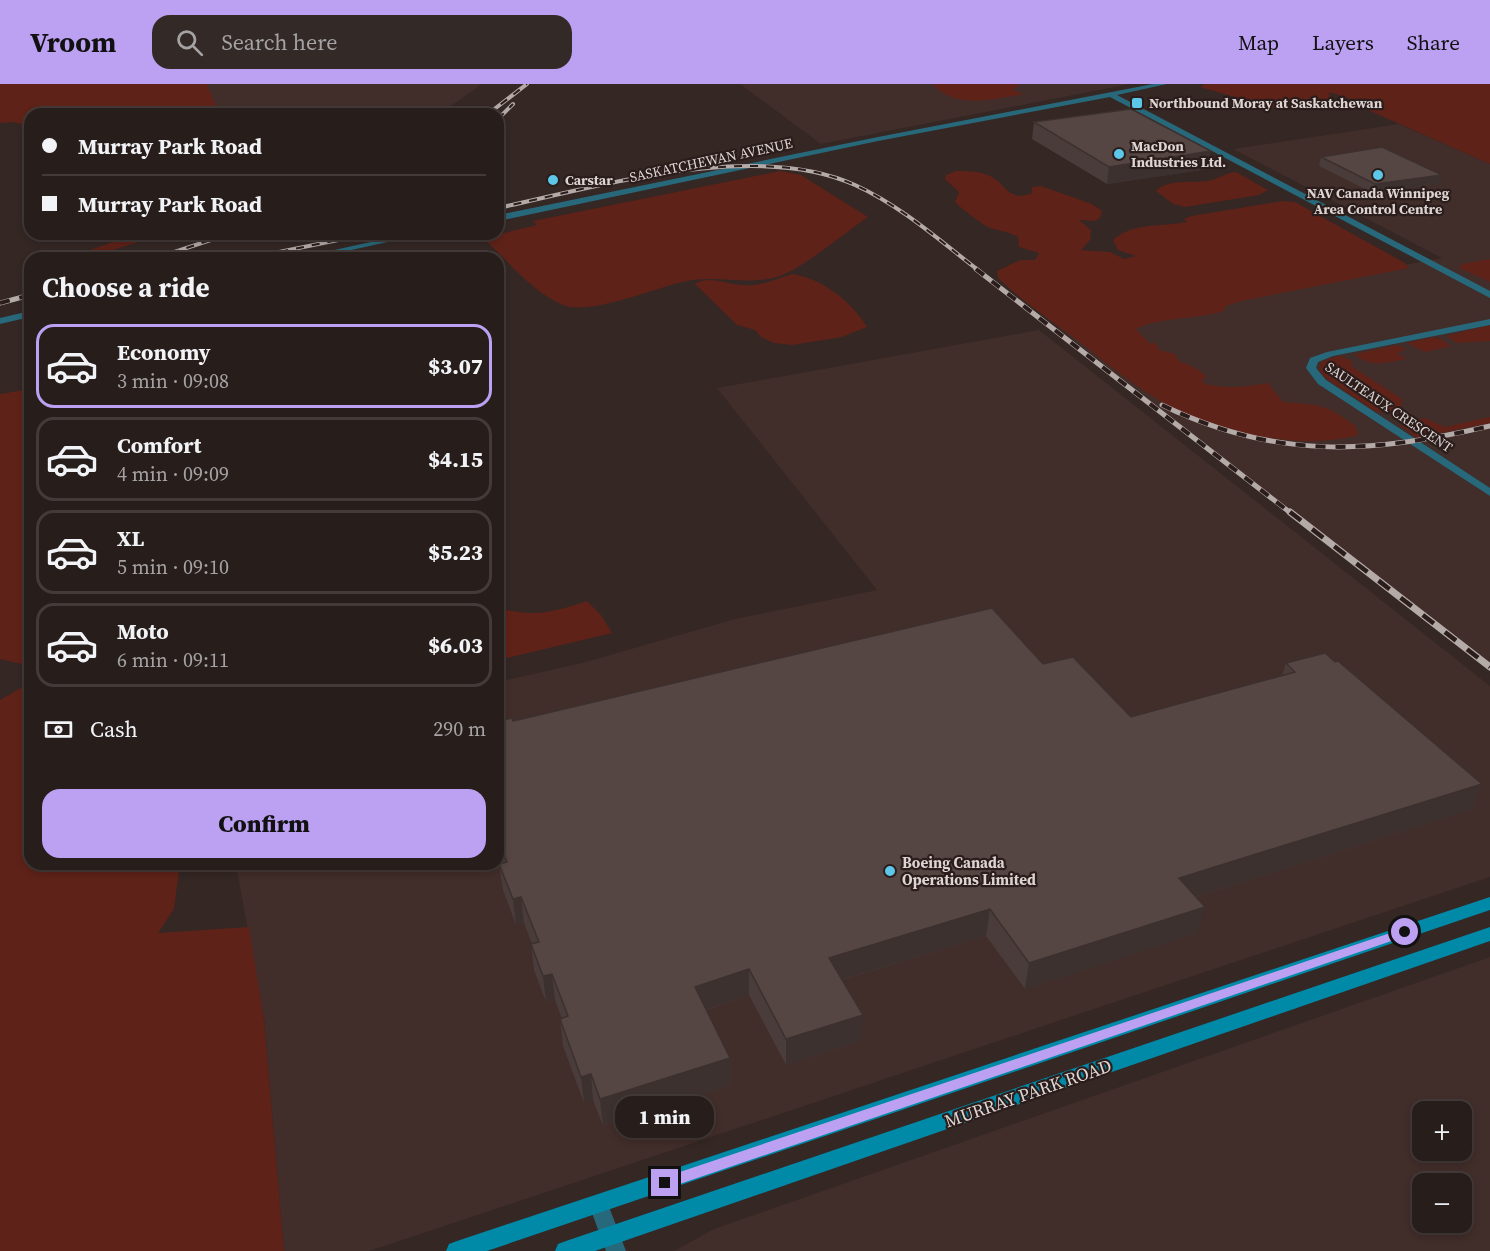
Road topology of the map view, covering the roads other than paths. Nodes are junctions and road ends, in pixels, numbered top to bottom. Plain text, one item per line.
1 (1142, 84) edge
2 (1164, 84) edge
3 (1108, 93) junction
4 (504, 217) edge
5 (390, 240) edge
6 (332, 252) edge
7 (1490, 295) edge
8 (24, 315) edge
9 (0, 321) edge
10 (1490, 322) edge
11 (1490, 493) edge
12 (1490, 903) edge
13 (1490, 934) edge
14 (599, 1205) junction
15 (613, 1244) edge
16 (456, 1251) edge
17 (567, 1251) edge

1 - 3 street, SASKATCHEWAN AVENUE
2 - 3 street, SASKATCHEWAN AVENUE
3 - 4 street, SASKATCHEWAN AVENUE
3 - 7 street
5 - 6 street
8 - 9 street
10 - 11 street, SAULTEAUX CRESCENT
12 - 14 street, MURRAY PARK ROAD
13 - 15 street, MURRAY PARK ROAD
14 - 15 street
14 - 16 street, MURRAY PARK ROAD
15 - 17 street, MURRAY PARK ROAD

